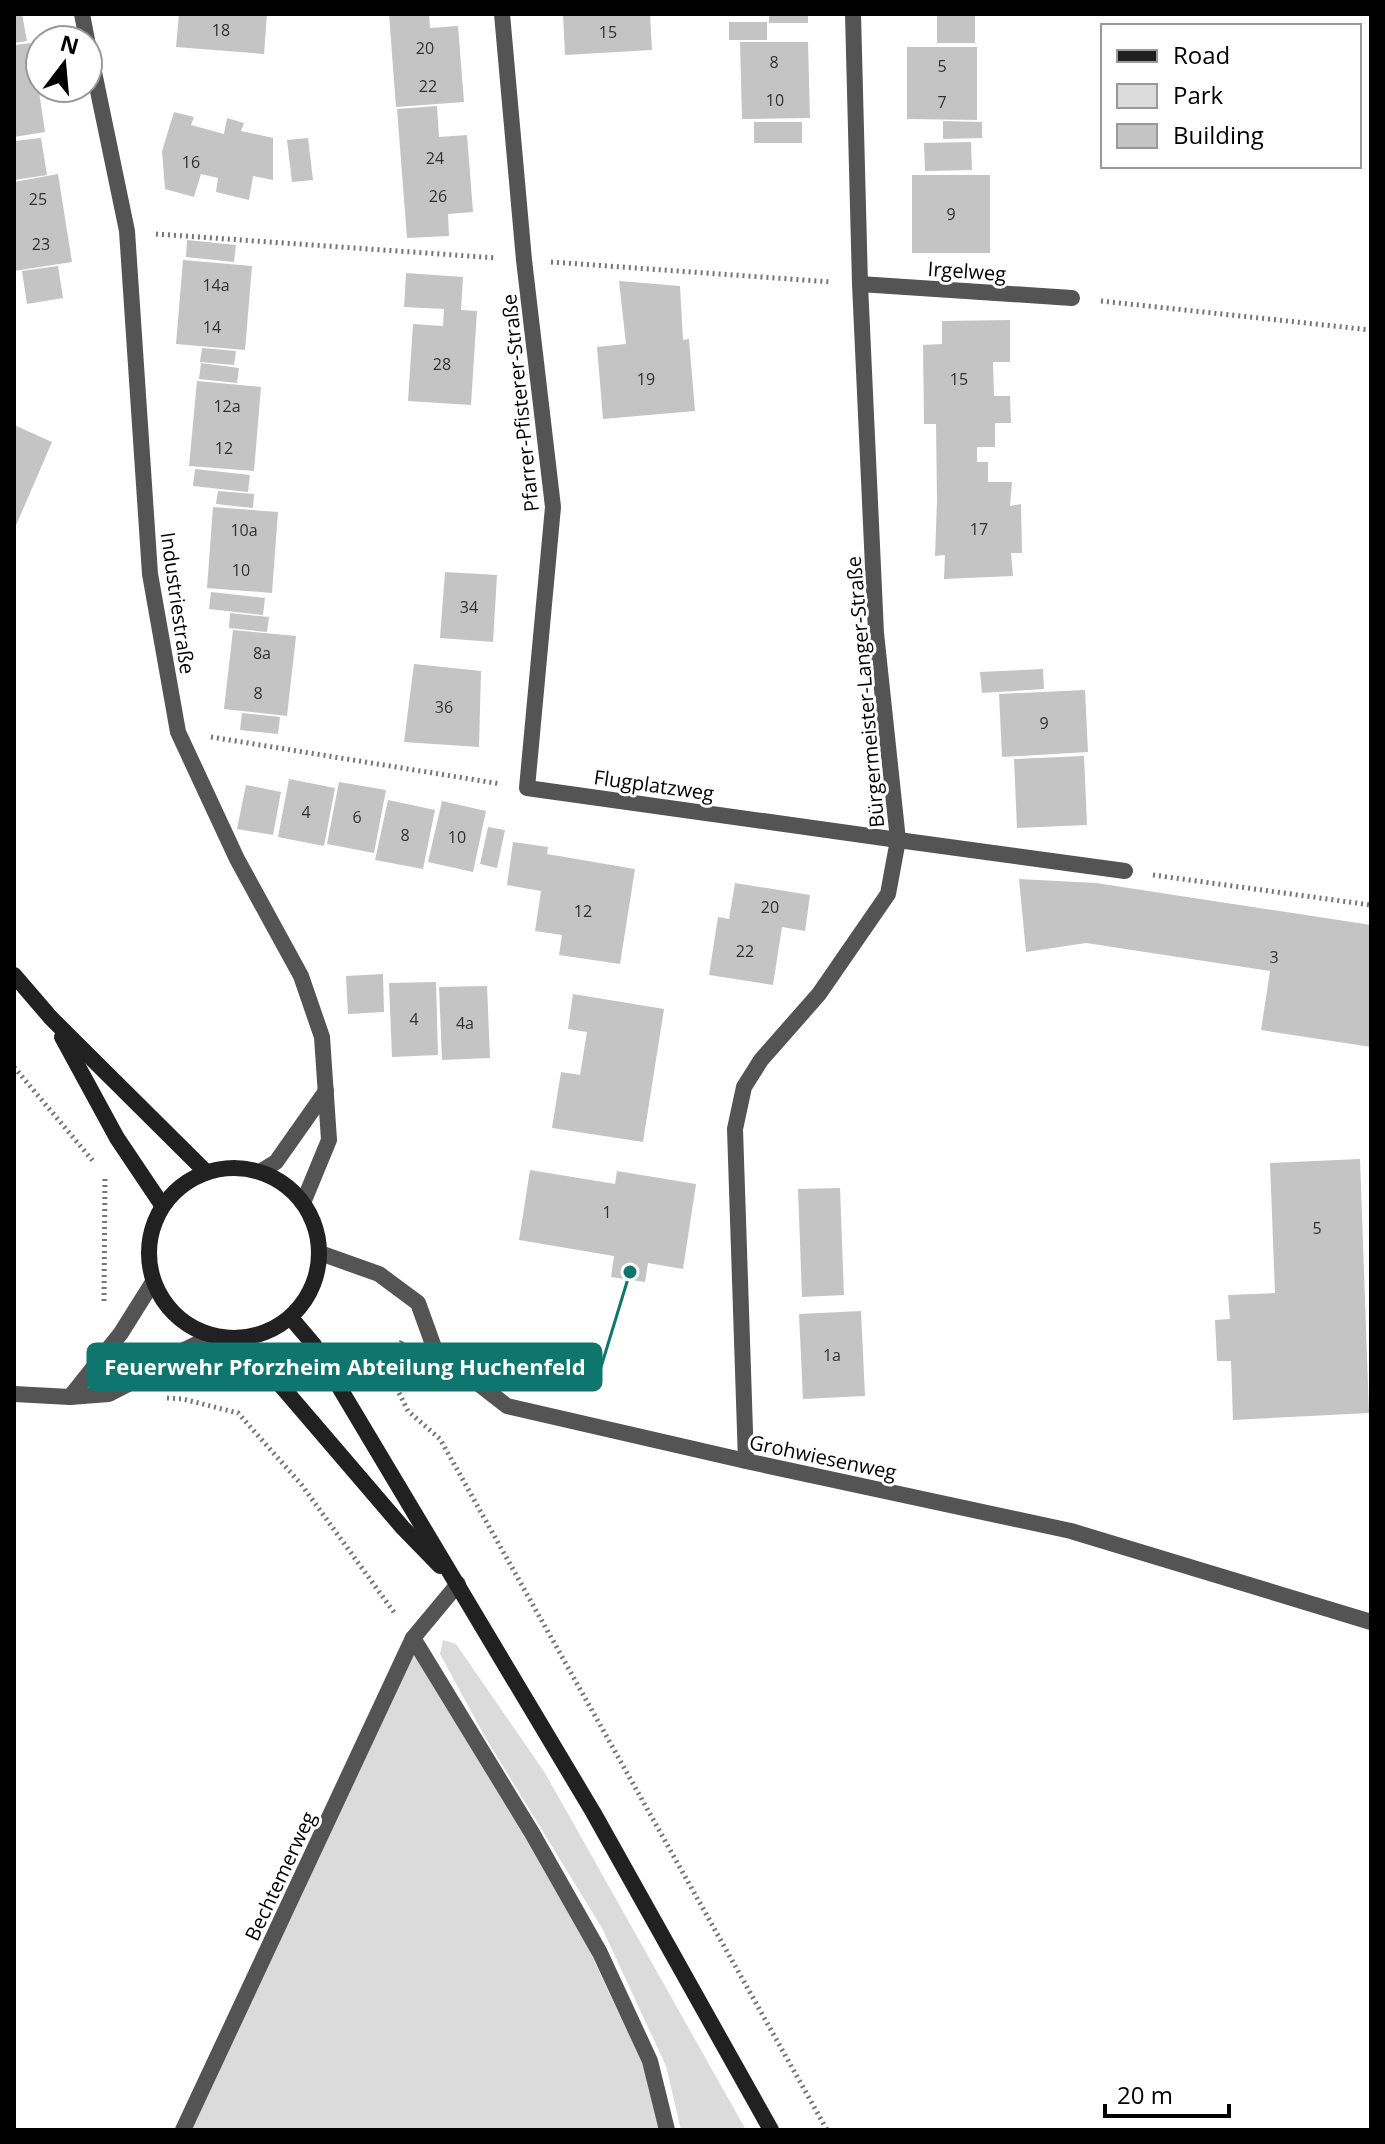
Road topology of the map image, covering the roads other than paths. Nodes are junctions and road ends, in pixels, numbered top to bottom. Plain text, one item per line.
1 (502, 14) edge
2 (853, 14) edge
3 (101, 104) edge
4 (860, 284) junction
5 (1072, 298) road end
6 (527, 788) joint
7 (898, 840) junction
8 (1125, 871) road end
9 (14, 975) edge
10 (51, 1018) junction
11 (326, 1091) junction
12 (263, 1170) junction
13 (206, 1172) junction
14 (303, 1203) junction
15 (162, 1205) junction
16 (320, 1253) junction
17 (153, 1282) junction
18 (291, 1318) junction
19 (211, 1337) junction
20 (241, 1339) junction
21 (14, 1394) edge
22 (70, 1397) junction
23 (746, 1461) junction
24 (458, 1584) junction
25 (1371, 1622) edge
26 (413, 1638) junction
27 (183, 2130) edge
28 (667, 2130) edge
29 (771, 2130) edge

1 - 6 street, Pfarrer-Pfisterer-Straße
2 - 4 street, Bürgermeister-Langer-Straße
3 - 11 street, Industriestraße
4 - 5 street, Irgelweg
4 - 7 street, Bürgermeister-Langer-Straße
6 - 7 street, Flugplatzweg
7 - 8 street, Flugplatzweg
7 - 23 street, Bürgermeister-Langer-Straße
9 - 10 main road
10 - 13 main road
10 - 15 main road
11 - 12 street
11 - 14 street, Industriestraße
12 - 13 main road
12 - 14 main road
13 - 15 main road
14 - 16 main road
15 - 17 main road
16 - 18 main road
16 - 23 street, Grohwiesenweg
17 - 19 main road
17 - 22 street
18 - 20 main road
18 - 24 main road
19 - 20 main road
19 - 22 street
20 - 24 main road
21 - 22 street
23 - 25 street, Grohwiesenweg
24 - 26 street, Bechtemerweg
24 - 29 main road
26 - 27 street, Bechtemerweg
26 - 28 street

